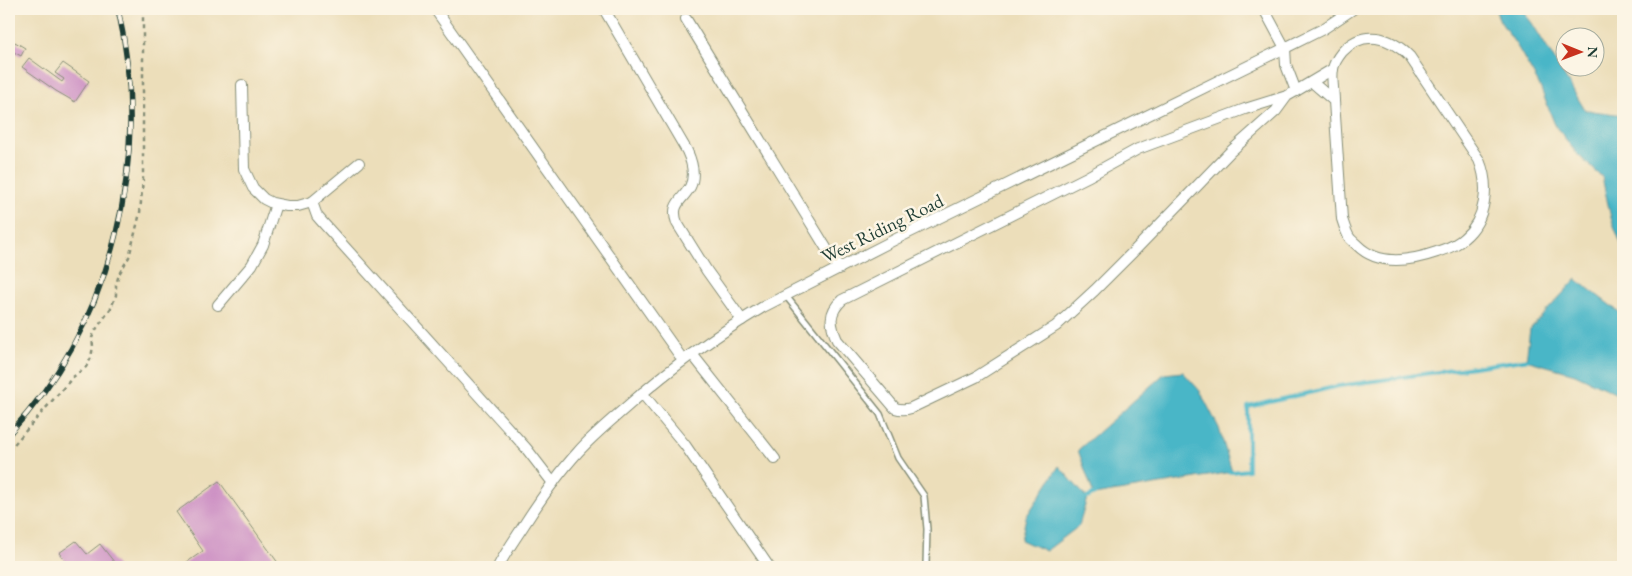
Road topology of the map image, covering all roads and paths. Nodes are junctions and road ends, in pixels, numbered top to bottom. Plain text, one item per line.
1 (143, 9) edge
2 (435, 9) edge
3 (604, 9) edge
4 (1264, 9) edge
5 (1353, 9) edge
6 (686, 19) dead end
7 (1285, 48) junction
8 (1333, 69) junction
9 (1312, 82) junction
10 (242, 85) dead end
11 (1292, 93) junction
12 (1334, 101) junction
13 (359, 163) dead end
14 (312, 202) junction
15 (276, 204) junction
16 (839, 269) junction
17 (786, 296) junction
18 (218, 305) dead end
19 (742, 320) junction
20 (688, 357) junction
21 (642, 393) junction
22 (9, 450) edge
23 (775, 459) dead end
24 (553, 483) junction
25 (926, 565) dead end
26 (498, 567) edge
27 (768, 567) edge

1 - 22 path
2 - 20 street
3 - 19 street
4 - 7 street
5 - 7 street, West Riding Road
6 - 16 street
7 - 11 street
7 - 16 street, West Riding Road
8 - 9 street
8 - 12 street
8 - 12 street
9 - 11 street
9 - 12 street
10 - 15 street
11 - 11 street
13 - 14 street
14 - 15 street
14 - 24 street
15 - 18 street
16 - 17 street, West Riding Road
17 - 19 street, West Riding Road
17 - 25 lane
19 - 20 street, West Riding Road
20 - 21 street, West Riding Road
20 - 23 street
21 - 24 street, West Riding Road
21 - 27 street
24 - 26 street, West Riding Road

